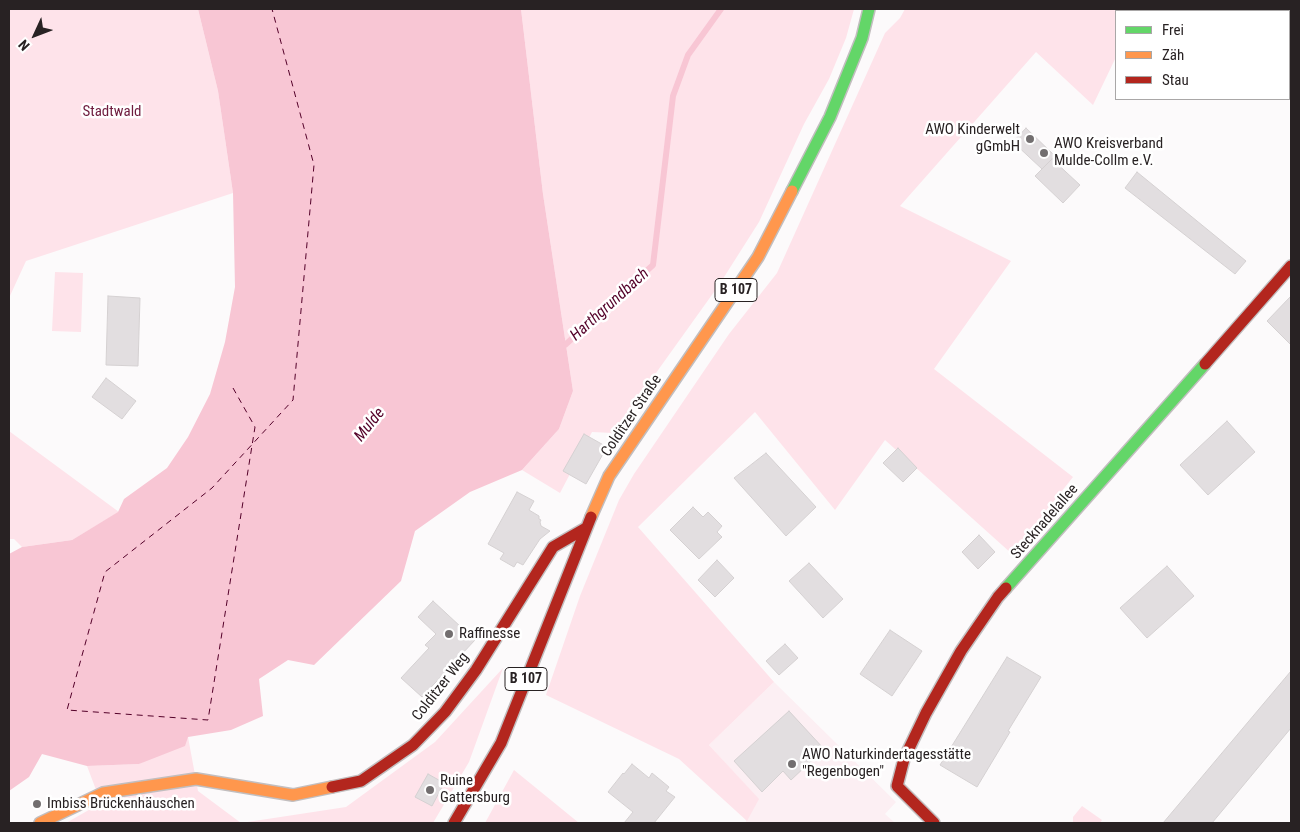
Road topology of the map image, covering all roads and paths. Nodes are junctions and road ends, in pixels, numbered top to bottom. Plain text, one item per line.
1 (868, 9) edge
2 (1291, 266) edge
3 (586, 528) junction
4 (40, 823) edge
5 (454, 823) edge
6 (934, 823) edge

1 - 3 street, Colditzer Straße / B 107
2 - 6 street, Stecknadelallee
3 - 4 street, Colditzer Weg
3 - 5 street, Colditzer Straße / B 107

